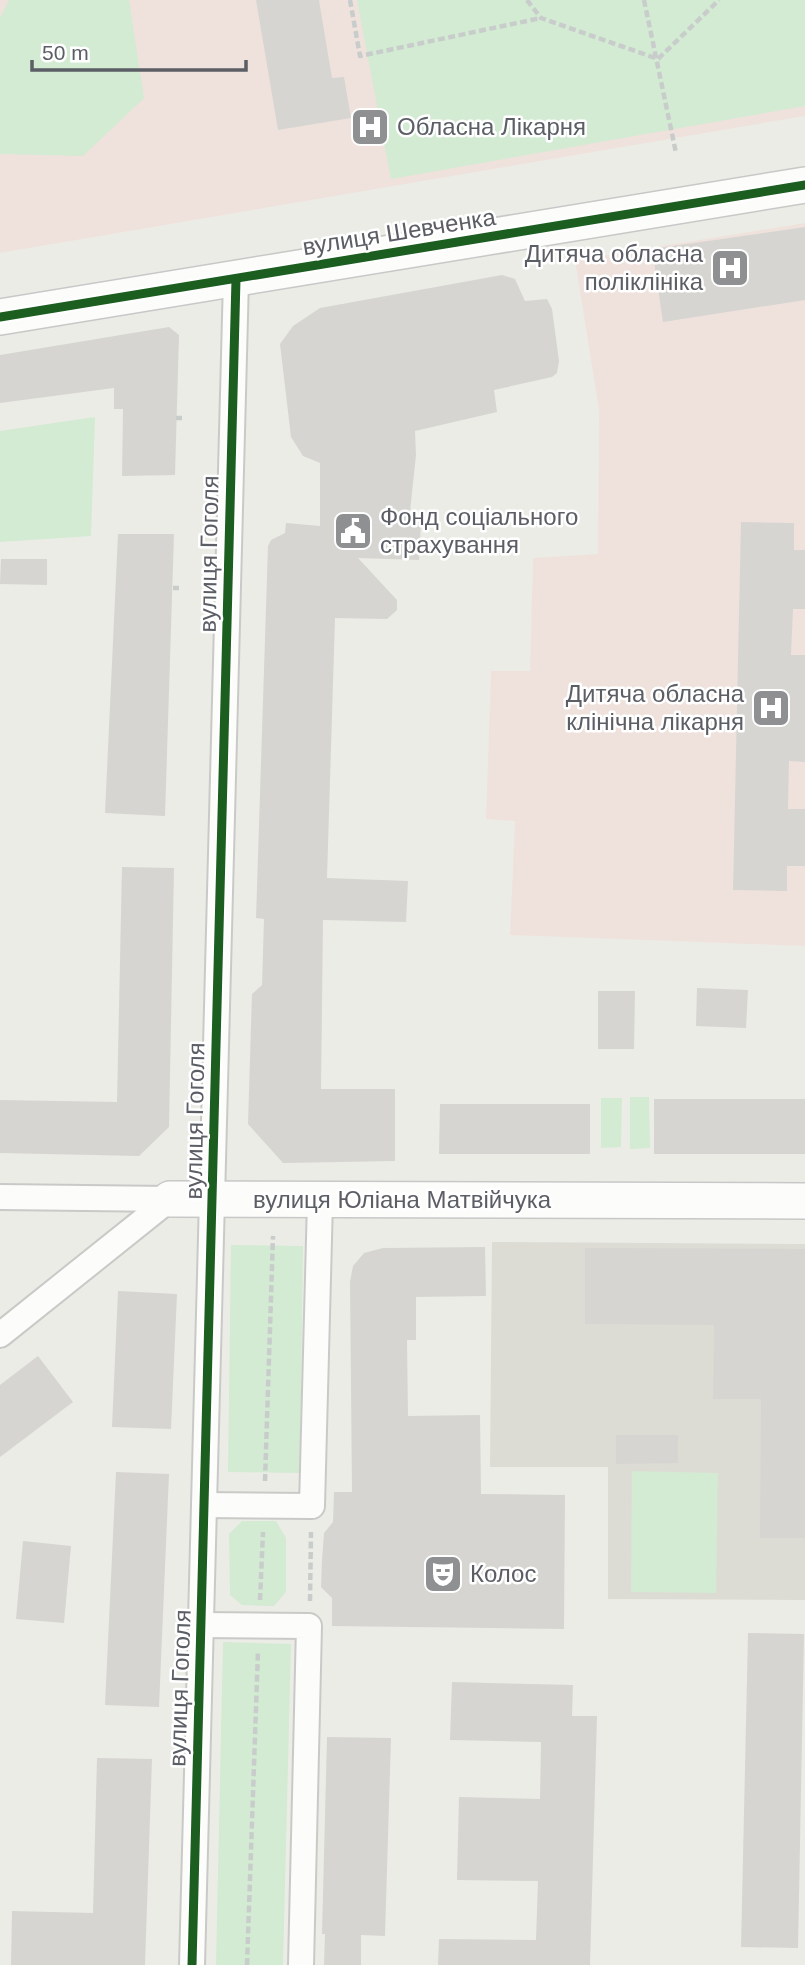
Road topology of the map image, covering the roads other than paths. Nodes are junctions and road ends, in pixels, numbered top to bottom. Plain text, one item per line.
1 (805, 185) edge
2 (236, 279) junction
3 (0, 317) edge
4 (0, 1197) edge
5 (170, 1199) junction
6 (212, 1200) junction
7 (320, 1201) junction
8 (805, 1201) edge
9 (0, 1335) edge
10 (204, 1505) junction
11 (201, 1625) junction
12 (192, 1965) edge
13 (301, 1965) edge

1 - 2 street, вулиця Шевченка
2 - 3 street, вулиця Шевченка
2 - 6 street, вулиця Гоголя
4 - 5 street, вулиця Юліана Матвійчука
5 - 6 street, вулиця Юліана Матвійчука
5 - 9 street
6 - 7 street, вулиця Юліана Матвійчука
6 - 10 street, вулиця Гоголя
7 - 8 street, вулиця Юліана Матвійчука
7 - 10 street
10 - 11 street, вулиця Гоголя
11 - 12 street, вулиця Гоголя
11 - 13 street, вулиця Гоголя

